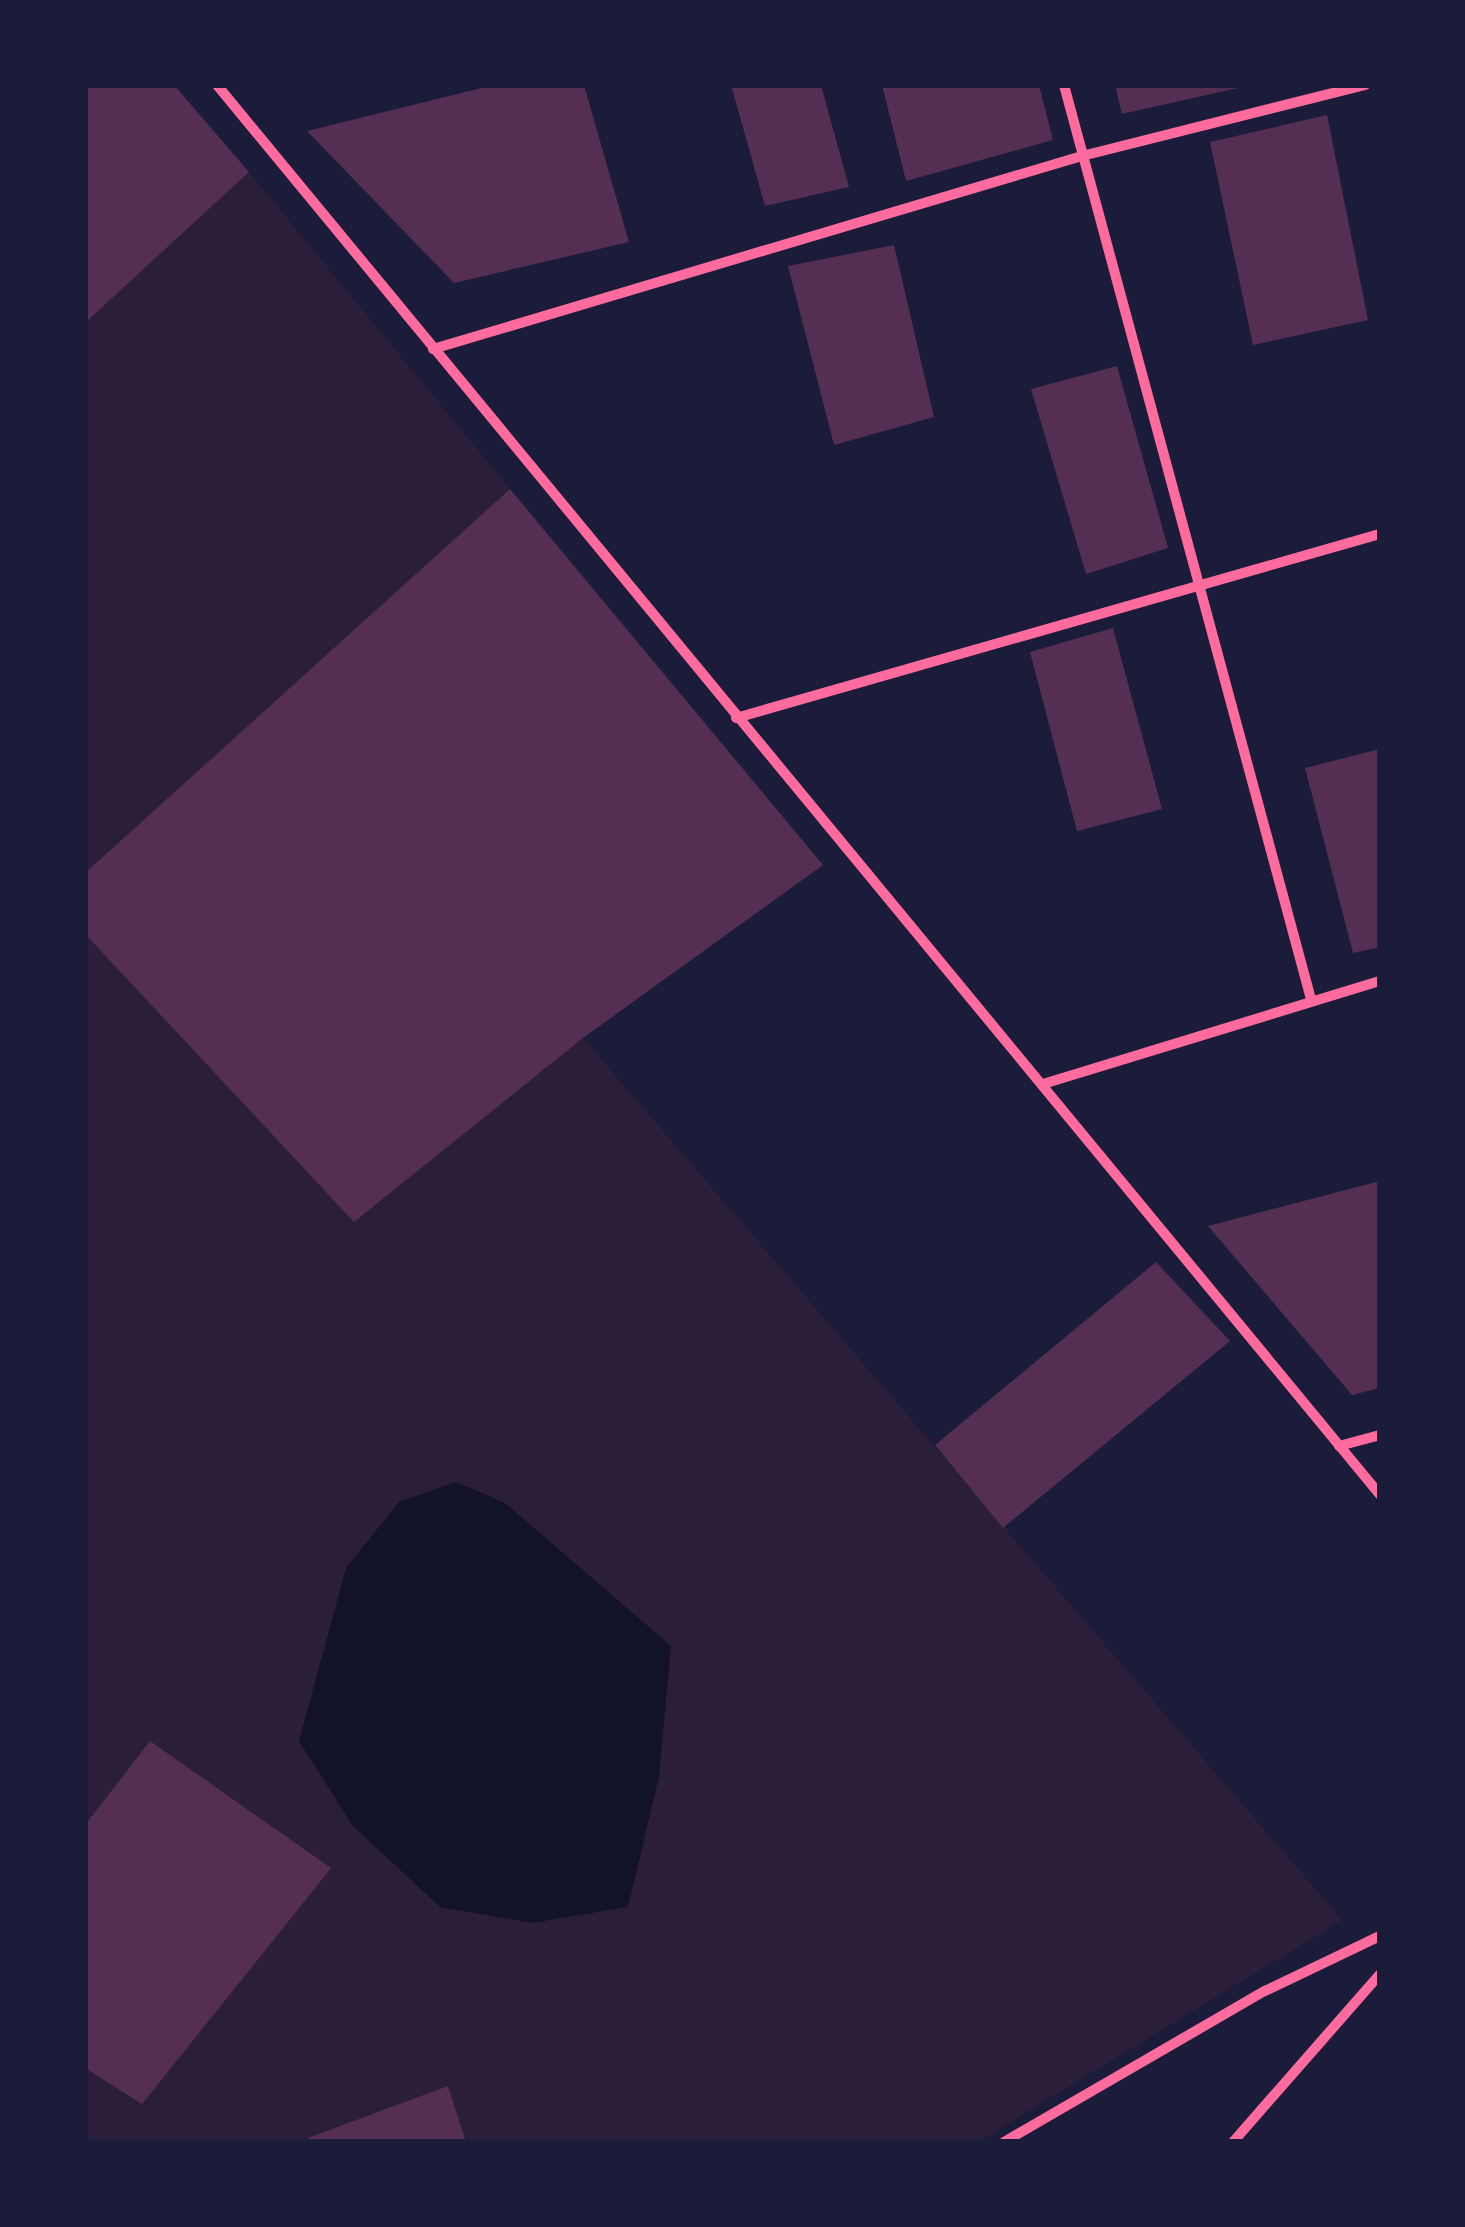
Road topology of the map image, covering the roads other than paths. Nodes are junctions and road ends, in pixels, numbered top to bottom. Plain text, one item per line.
1 (217, 85) edge
2 (1064, 85) edge
3 (1365, 85) edge
4 (1082, 156) junction
5 (433, 350) junction
6 (1380, 534) edge
7 (1204, 581) junction
8 (736, 718) junction
9 (1380, 981) edge
10 (1311, 999) junction
11 (1042, 1084) junction
12 (1380, 1435) edge
13 (1340, 1446) junction
14 (1380, 1495) edge
15 (1380, 1936) edge
16 (1380, 1974) edge
17 (1004, 2142) edge
18 (1233, 2142) edge

1 - 5 street
2 - 4 street
3 - 4 street
4 - 5 street
4 - 7 street
5 - 8 street
6 - 7 street
7 - 8 street
7 - 10 street
8 - 11 street
9 - 10 street
10 - 11 street
11 - 13 street
12 - 13 street
13 - 14 street
15 - 17 street
16 - 18 street

